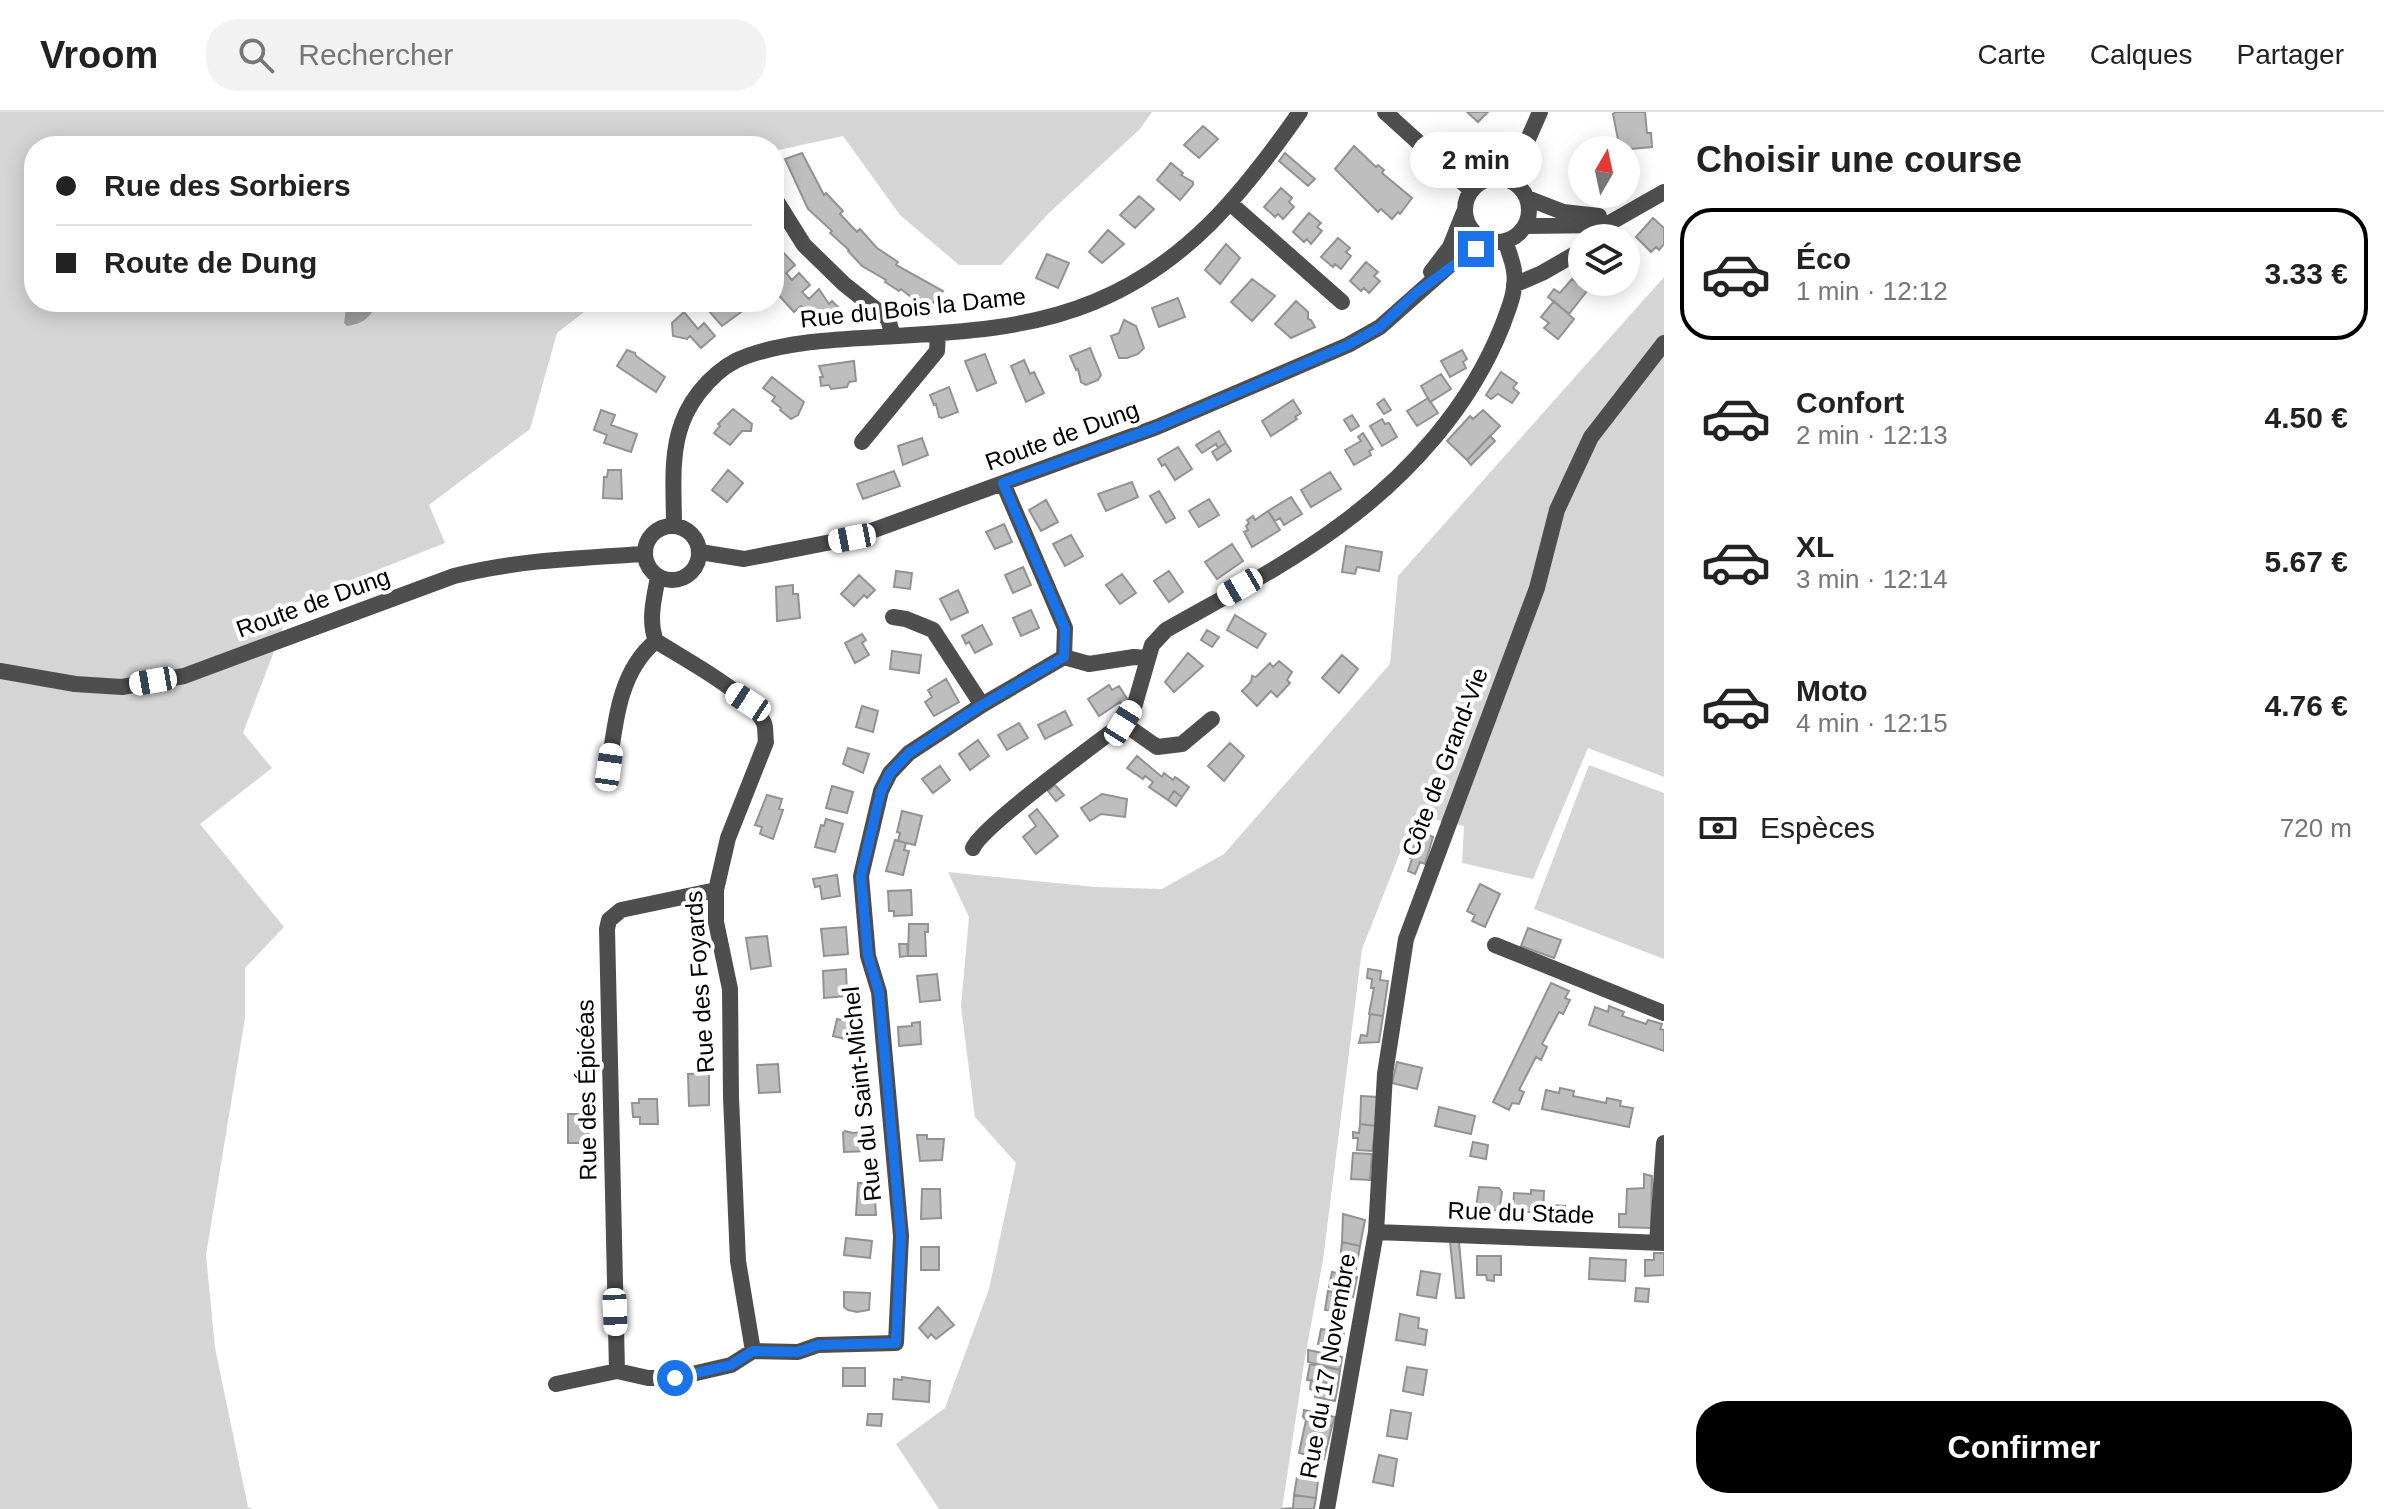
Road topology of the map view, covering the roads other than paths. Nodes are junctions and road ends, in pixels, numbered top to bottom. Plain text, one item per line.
1 (1300, 112) edge
2 (1385, 112) edge
3 (1540, 112) edge
4 (1510, 180) junction
5 (1471, 190) junction
6 (1664, 192) edge
7 (1527, 198) junction
8 (1231, 204) junction
9 (1464, 212) junction
10 (784, 213) edge
11 (1623, 214) junction
12 (1611, 224) edge
13 (1526, 226) junction
14 (1568, 229) edge
15 (1497, 242) junction
16 (1568, 258) edge
17 (1514, 285) junction
18 (1416, 293) junction
19 (1342, 302) dead end
20 (938, 334) junction
21 (893, 336) junction
22 (1664, 343) edge
23 (862, 442) dead end
24 (1003, 483) junction
25 (674, 525) junction
26 (700, 552) junction
27 (644, 554) junction
28 (658, 577) junction
29 (893, 617) dead end
30 (656, 641) junction
31 (1064, 657) junction
32 (1146, 658) junction
33 (0, 671) edge
34 (982, 705) junction
35 (1212, 719) dead end
36 (1123, 723) junction
37 (609, 767) dead end
38 (973, 848) dead end
39 (716, 890) junction
40 (1495, 945) dead end
41 (1664, 1013) edge
42 (1664, 1143) edge
43 (1376, 1232) junction
44 (1661, 1243) edge
45 (753, 1351) junction
46 (617, 1371) junction
47 (556, 1384) dead end
48 (1327, 1509) edge

1 - 8 street, Rue du Bois la Dame
2 - 5 street
3 - 4 street
4 - 5 street
4 - 7 street
5 - 9 street
6 - 11 street
7 - 11 street
7 - 13 street
8 - 19 street
8 - 20 street, Rue du Bois la Dame
9 - 15 street
9 - 18 street, Route de Dung
10 - 21 street
11 - 12 street
13 - 14 street
13 - 15 street
15 - 17 street
15 - 18 street, Route de Dung
16 - 17 street
17 - 32 street
18 - 24 street, Route de Dung
20 - 21 street, Rue du Bois la Dame
20 - 23 street
21 - 25 street, Rue du Bois la Dame
22 - 43 street, Côte de Grand-Vie
24 - 26 street, Route de Dung
24 - 31 street
25 - 26 street
25 - 27 street
26 - 28 street
27 - 28 street
27 - 33 street, Route de Dung
28 - 30 street
29 - 34 street
30 - 37 street
30 - 39 street, Rue des Foyards
31 - 32 street
31 - 34 street, Rue du Saint-Michel
32 - 36 street
34 - 45 street, Rue du Saint-Michel
35 - 36 street
36 - 38 street
39 - 45 street, Rue des Foyards
39 - 46 street, Rue des Épicéas
40 - 41 street
42 - 44 street
43 - 44 street, Rue du Stade
43 - 48 street, Rue du 17 Novembre
45 - 46 street
46 - 47 street

